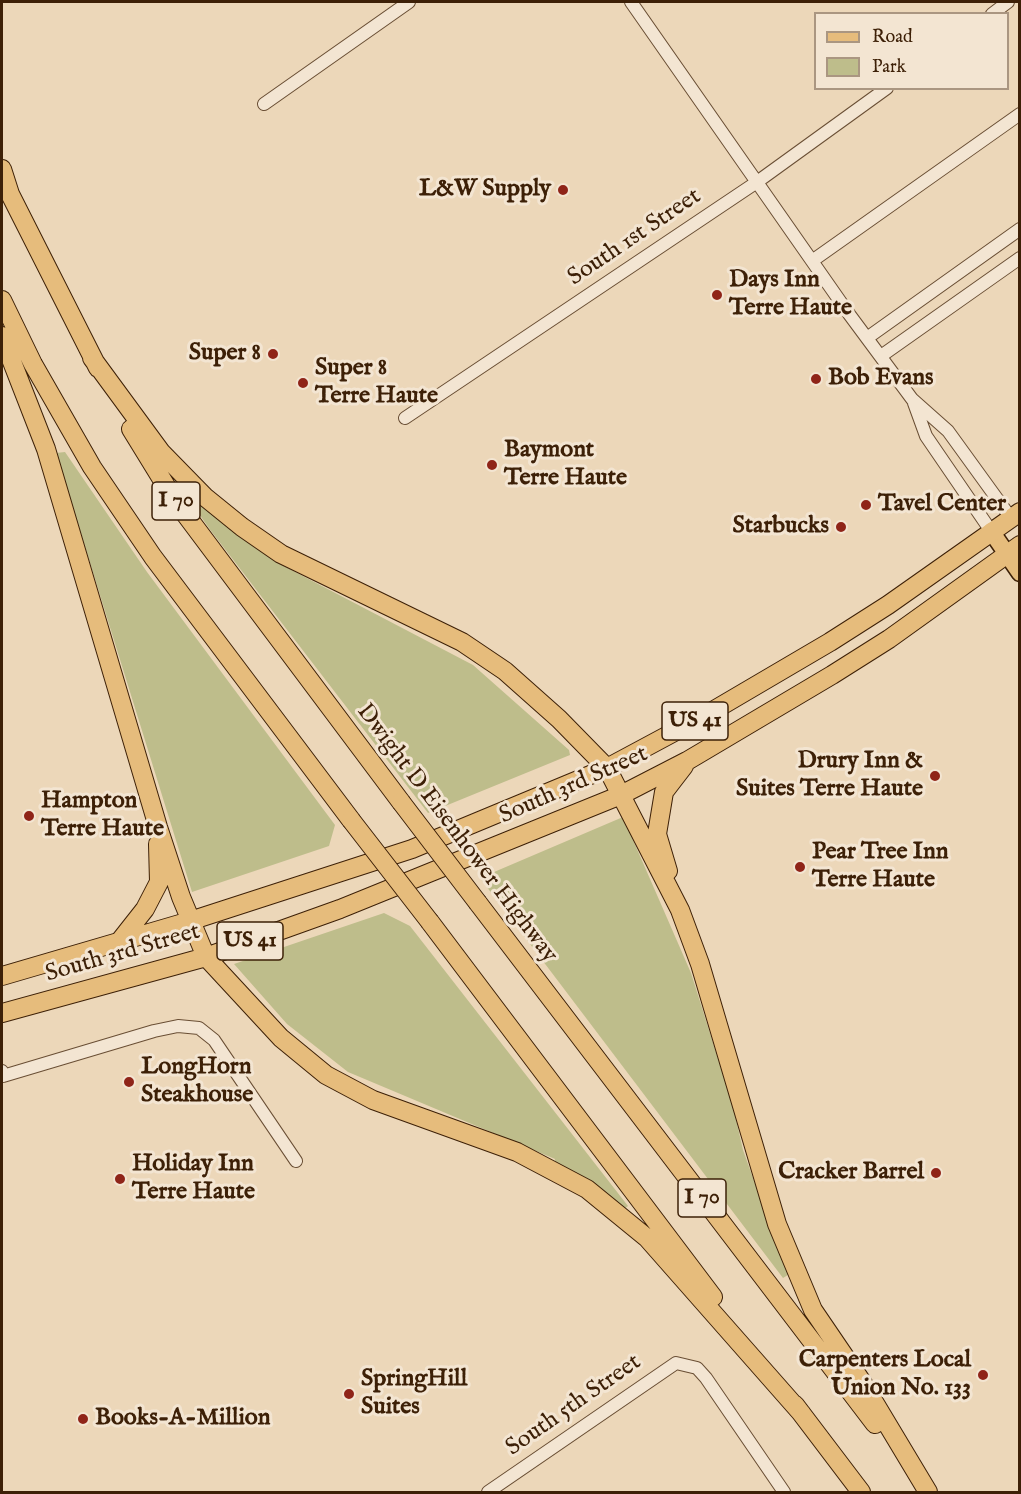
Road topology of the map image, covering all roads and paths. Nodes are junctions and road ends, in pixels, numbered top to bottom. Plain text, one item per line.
1 (409, 2) edge
2 (631, 2) edge
3 (1008, 2) edge
4 (995, 12) edge
5 (884, 90) edge
6 (264, 104) dead end
7 (1020, 114) edge
8 (2, 170) edge
9 (757, 182) junction
10 (1020, 229) edge
11 (1020, 258) edge
12 (812, 261) junction
13 (2, 300) edge
14 (2, 336) edge
15 (867, 338) junction
16 (881, 356) junction
17 (92, 358) junction
18 (912, 399) junction
19 (405, 418) dead end
20 (1017, 520) edge
21 (991, 531) junction
22 (1013, 549) edge
23 (1020, 573) edge
24 (687, 761) junction
25 (607, 768) junction
26 (621, 795) junction
27 (158, 827) junction
28 (680, 910) junction
29 (190, 921) junction
30 (119, 942) junction
31 (206, 957) junction
32 (2, 976) edge
33 (2, 1013) edge
34 (2, 1071) edge
35 (296, 1161) dead end
36 (802, 1414) junction
37 (488, 1492) edge
38 (784, 1492) edge
39 (861, 1492) edge
40 (928, 1492) edge

1 - 6 street
2 - 9 street
3 - 4 street
5 - 9 street, South 1st Street
7 - 12 street
8 - 17 highway, Dwight D Eisenhower Highway / I 70
9 - 12 street
9 - 19 street, South 1st Street
10 - 15 street
11 - 16 street
12 - 15 street
13 - 36 highway, I 70, bridge
14 - 27 highway
15 - 16 street
16 - 18 street
17 - 25 highway
17 - 40 highway, Dwight D Eisenhower Highway / I 70, bridge
18 - 20 street
18 - 21 street
20 - 21 highway, South 3rd Street / US 41
21 - 22 main road
21 - 25 highway, South 3rd Street / US 41
22 - 23 main road
22 - 24 highway, South 3rd Street / US 41
24 - 26 highway, South 3rd Street / US 41
24 - 28 highway
25 - 26 highway
25 - 29 highway, South 3rd Street / US 41
26 - 28 highway
26 - 31 highway, South 3rd Street / US 41
27 - 29 highway
27 - 30 highway
28 - 40 highway
29 - 30 highway, South 3rd Street / US 41
29 - 31 highway
30 - 32 highway, South 3rd Street / US 41
31 - 33 highway, South 3rd Street / US 41
31 - 36 highway
34 - 35 street
36 - 39 highway, I 70
37 - 38 street, South 5th Street

